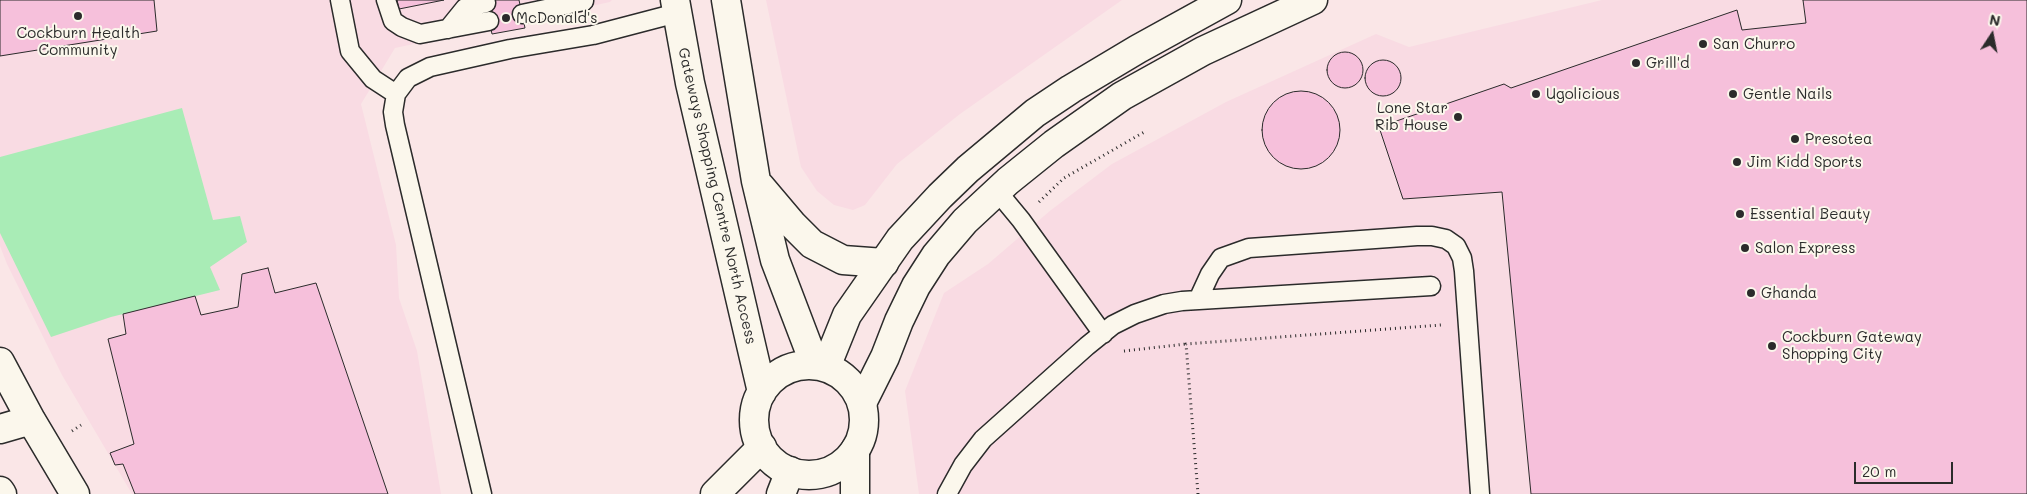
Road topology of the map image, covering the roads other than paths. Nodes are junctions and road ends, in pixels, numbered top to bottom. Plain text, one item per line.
1 (340, 0) edge
2 (386, 0) edge
3 (726, 0) edge
4 (1227, 0) edge
5 (1313, 0) edge
6 (584, 1) dead end
7 (486, 3) dead end
8 (676, 7) edge
9 (522, 14) dead end
10 (489, 21) dead end
11 (448, 29) junction
12 (396, 94) junction
13 (756, 181) junction
14 (997, 191) junction
15 (884, 263) junction
16 (1431, 286) dead end
17 (1198, 300) junction
18 (1103, 334) junction
19 (820, 366) junction
20 (3, 373) edge
21 (762, 392) junction
22 (862, 403) junction
23 (31, 420) junction
24 (0, 429) edge
25 (762, 447) junction
26 (855, 450) junction
27 (791, 483) edge
28 (0, 490) edge
29 (2, 494) edge
30 (76, 494) edge
31 (482, 494) edge
32 (715, 494) edge
33 (855, 494) edge
34 (947, 494) edge
35 (1480, 494) edge

1 - 12 lane
2 - 11 lane
3 - 13 street
4 - 15 street
5 - 14 street
6 - 9 lane
7 - 11 lane
8 - 12 lane
8 - 21 street, Gateways Shopping Centre North Access
10 - 11 lane
12 - 31 lane
13 - 15 street
13 - 19 street
14 - 18 lane
14 - 22 street
15 - 19 street
16 - 17 lane
17 - 18 lane
17 - 35 lane
18 - 34 lane
19 - 21 street
19 - 22 street
20 - 23 street
21 - 25 street
22 - 26 street
23 - 24 street
23 - 30 street
25 - 27 street
25 - 32 street
26 - 27 street
26 - 33 street
28 - 29 street

